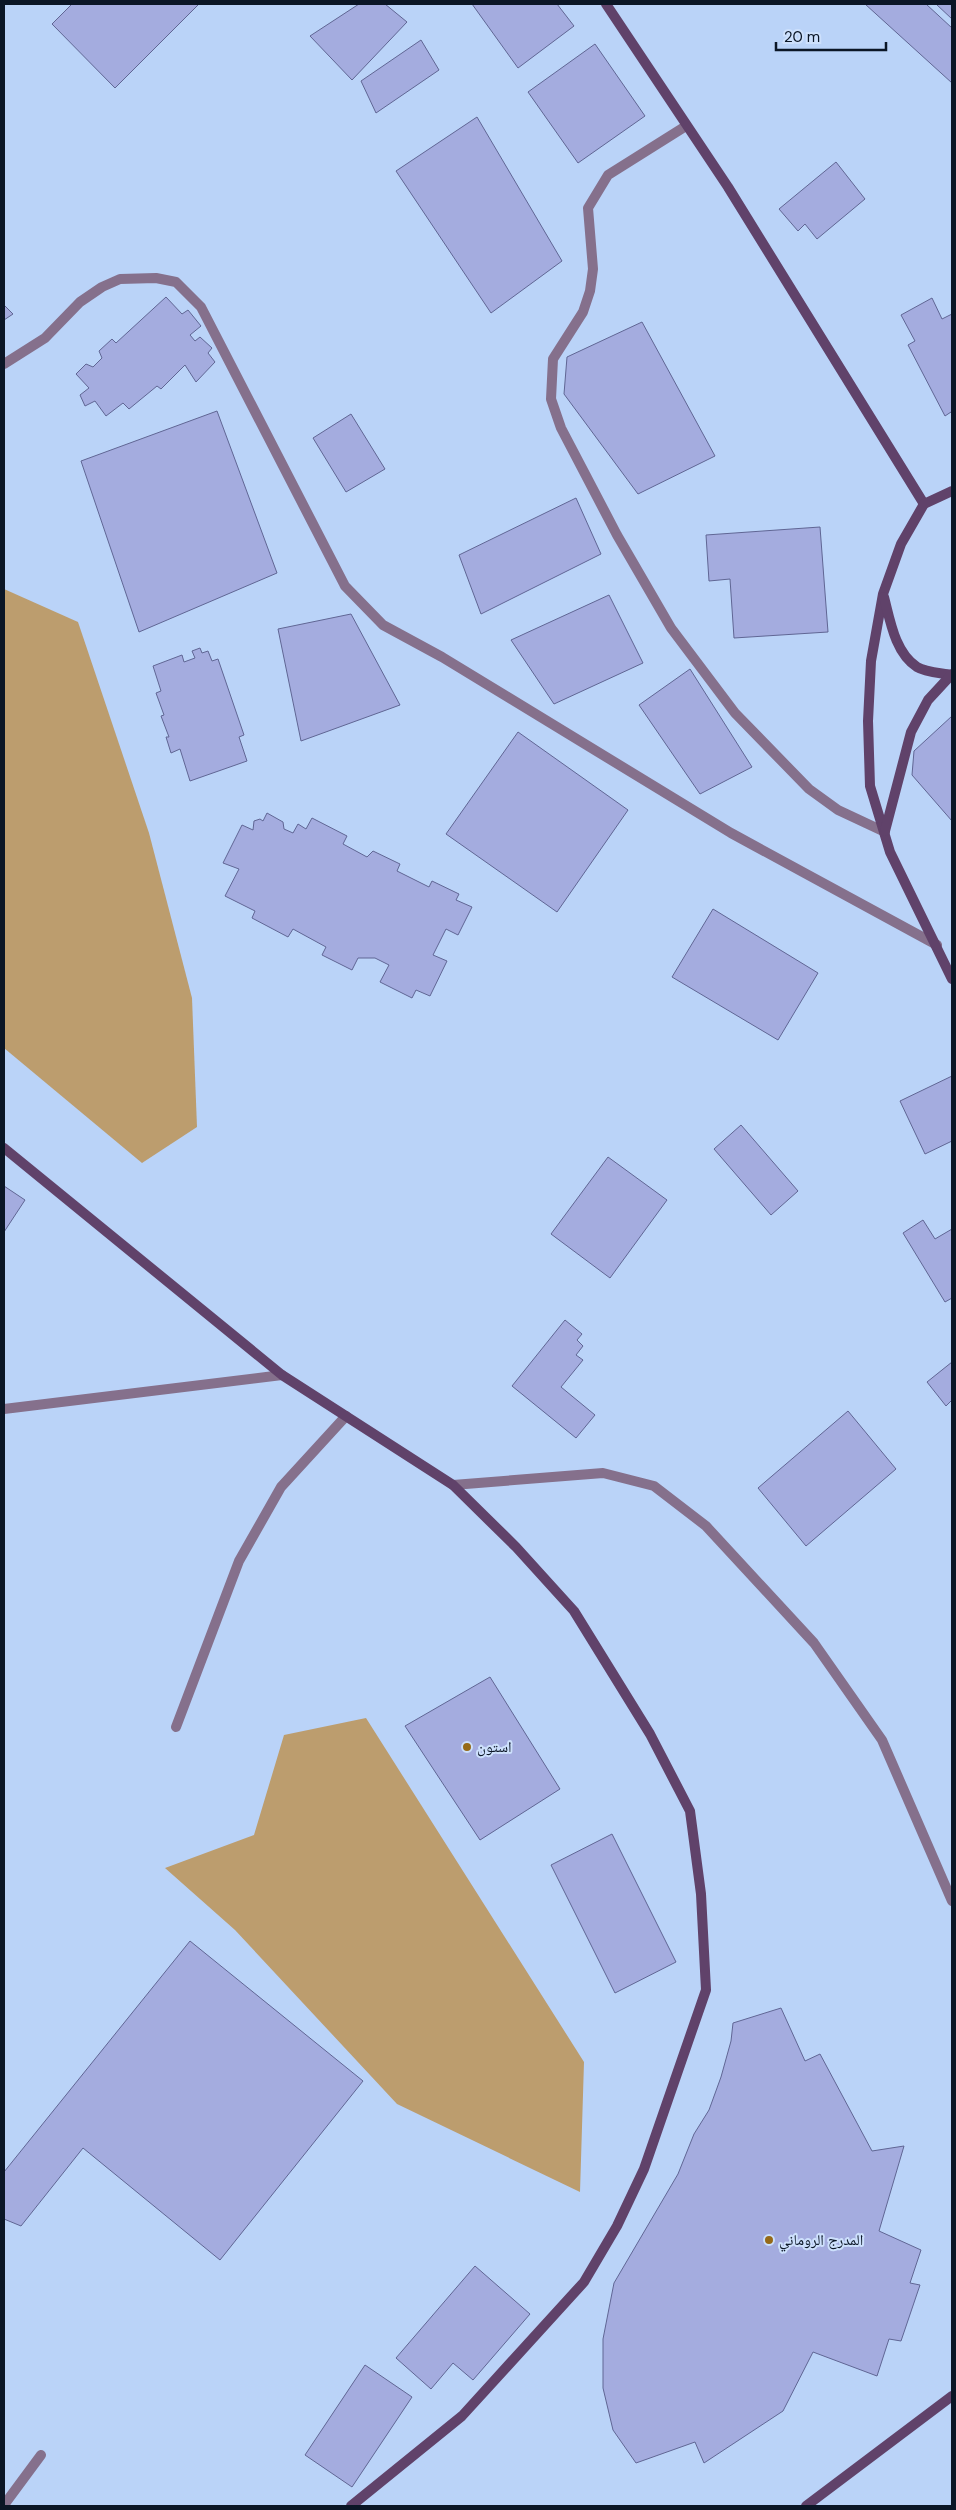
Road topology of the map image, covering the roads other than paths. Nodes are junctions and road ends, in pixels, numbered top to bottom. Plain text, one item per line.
1 (606, 4) edge
2 (686, 126) junction
3 (4, 364) edge
4 (952, 491) edge
5 (924, 504) junction
6 (883, 594) junction
7 (952, 675) edge
8 (885, 832) junction
9 (937, 945) junction
10 (952, 979) edge
11 (4, 1148) edge
12 (282, 1375) junction
13 (4, 1409) edge
14 (346, 1416) junction
15 (453, 1485) junction
16 (176, 1727) dead end
17 (952, 1901) edge
18 (952, 2396) edge
19 (41, 2455) dead end
20 (4, 2505) edge
21 (351, 2506) edge
22 (806, 2506) edge

1 - 2 street
2 - 5 street
2 - 8 street
3 - 9 street
4 - 5 street
5 - 6 street
6 - 7 street
6 - 8 street
7 - 8 street
8 - 9 street
9 - 10 street
11 - 12 street
12 - 13 street
12 - 14 street
14 - 15 street
14 - 16 street
15 - 17 street
15 - 21 street
18 - 22 street
19 - 20 street

